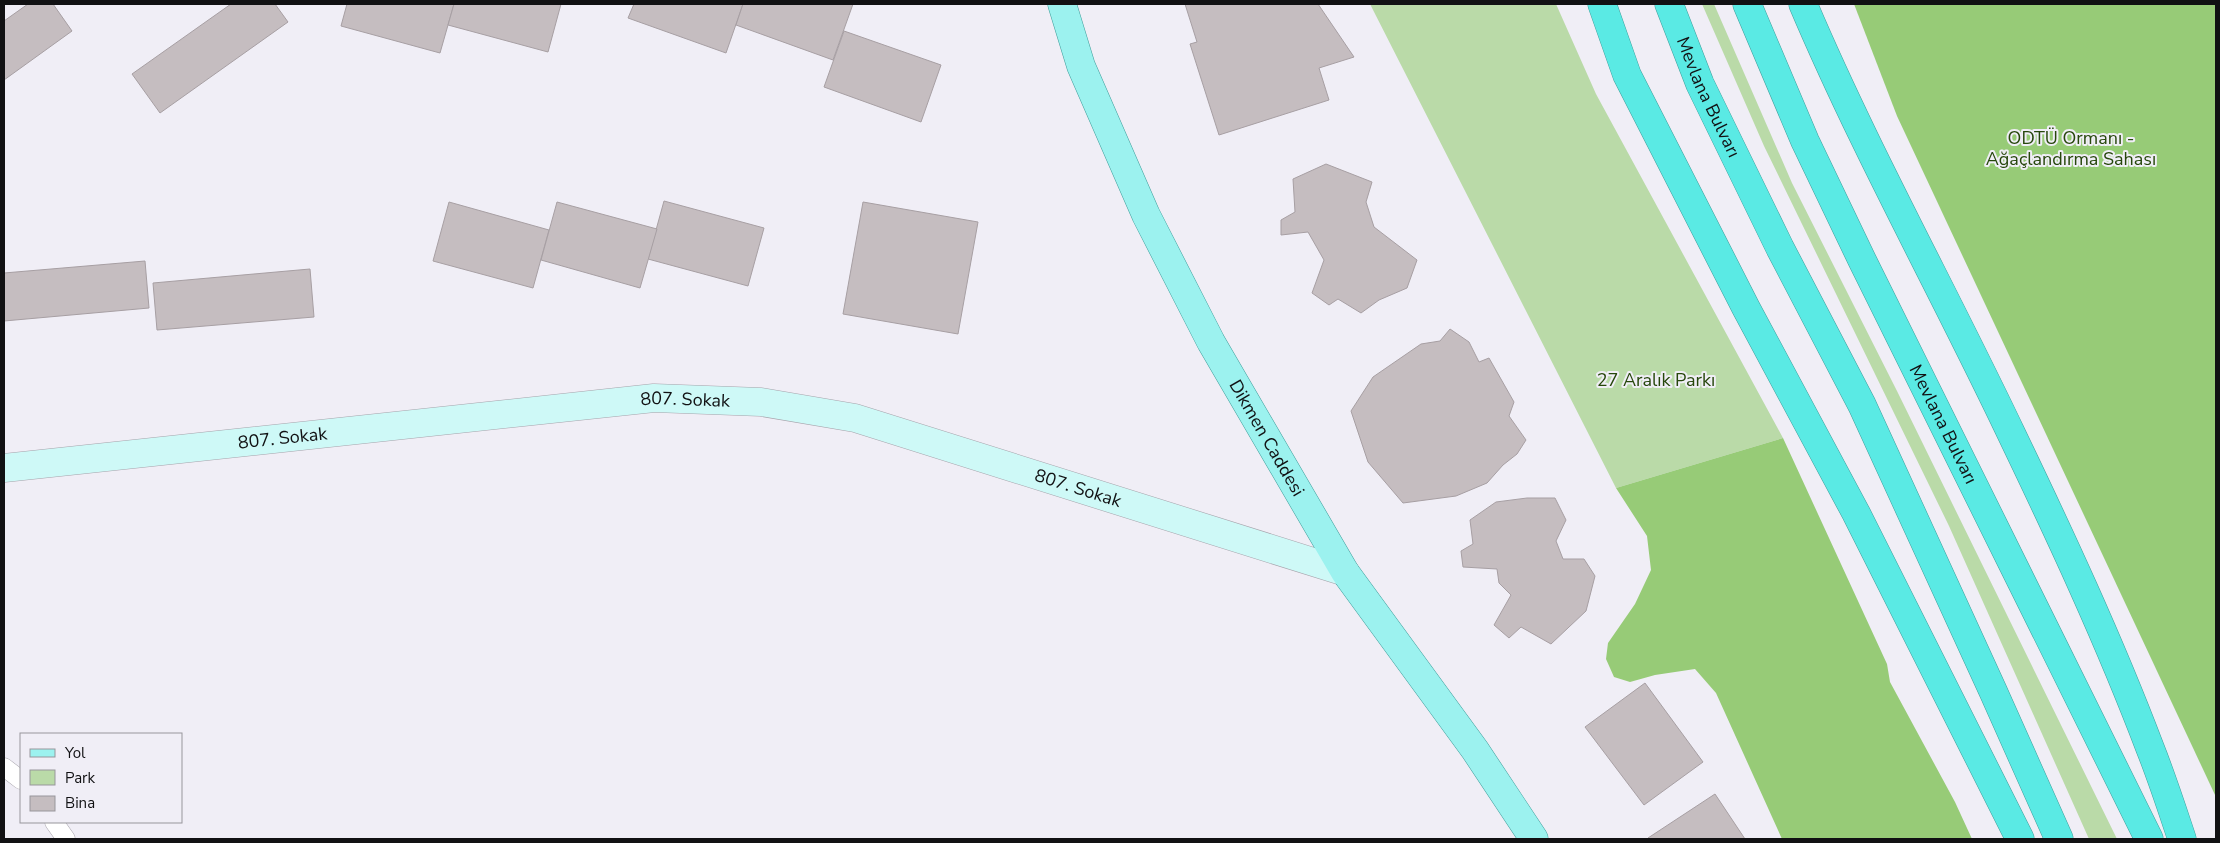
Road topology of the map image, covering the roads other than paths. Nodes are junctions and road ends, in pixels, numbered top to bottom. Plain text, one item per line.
1 (1062, 4) edge
2 (1602, 4) edge
3 (1669, 4) edge
4 (1747, 4) edge
5 (1802, 4) edge
6 (4, 468) edge
7 (1345, 572) junction
8 (4, 767) edge
9 (20, 779) edge
10 (55, 823) edge
11 (66, 839) edge
12 (1534, 839) edge
13 (2020, 839) edge
14 (2059, 839) edge
15 (2149, 839) edge
16 (2182, 839) edge

1 - 7 main road, Dikmen Caddesi
2 - 13 highway
3 - 14 highway, Mevlana Bulvarı
4 - 15 highway, Mevlana Bulvarı
5 - 16 highway
6 - 7 main road, 807. Sokak
7 - 12 main road, Dikmen Caddesi
8 - 9 lane
10 - 11 lane

